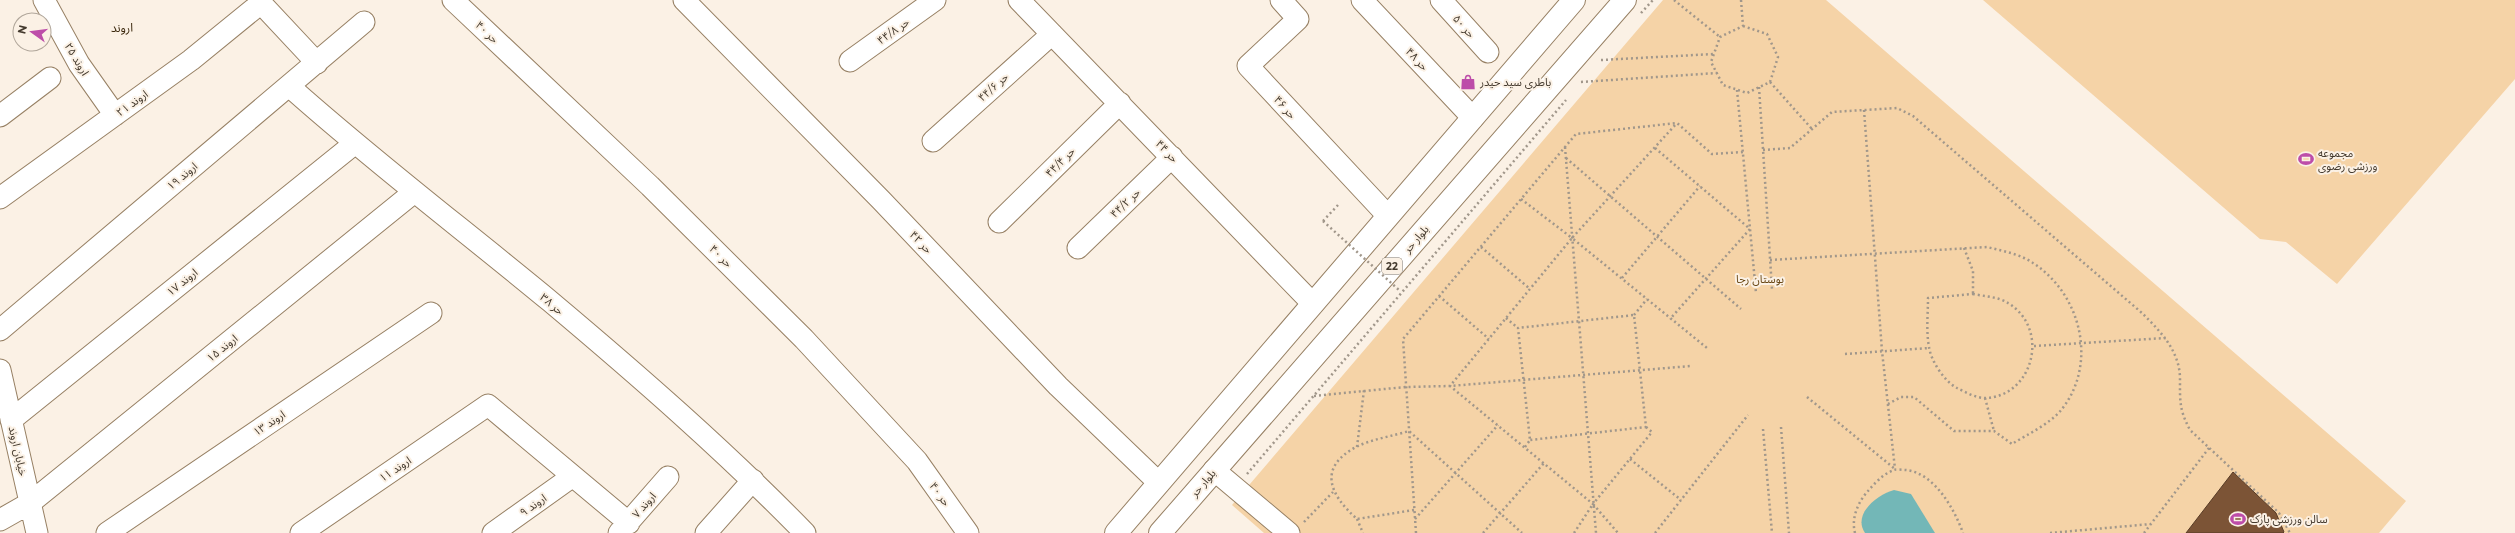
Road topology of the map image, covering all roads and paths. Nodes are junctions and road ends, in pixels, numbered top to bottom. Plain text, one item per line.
1 (44, 0) edge
2 (452, 0) edge
3 (684, 0) edge
4 (935, 0) edge
5 (1019, 0) edge
6 (1281, 0) edge
7 (1362, 0) edge
8 (1441, 0) edge
9 (1574, 0) edge
10 (1625, 0) edge
11 (1653, 0) edge
12 (1674, 0) edge
13 (1740, 0) edge
14 (259, 2) edge
15 (1637, 18) dead end
16 (364, 22) dead end
17 (1743, 26) junction
18 (1052, 34) junction
19 (1720, 37) junction
20 (1488, 52) dead end
21 (1606, 54) dead end
22 (1714, 54) junction
23 (1601, 60) junction
24 (850, 61) dead end
25 (317, 63) junction
26 (1596, 65) dead end
27 (1717, 73) junction
28 (1586, 77) dead end
29 (50, 78) dead end
30 (1581, 82) junction
31 (1770, 82) junction
32 (289, 86) junction
33 (1759, 87) junction
34 (1576, 88) dead end
35 (1737, 90) junction
36 (1571, 94) dead end
37 (1120, 103) junction
38 (1864, 110) junction
39 (115, 115) junction
40 (0, 116) edge
41 (1473, 118) junction
42 (1677, 123) junction
43 (1812, 129) junction
44 (933, 141) dead end
45 (354, 144) junction
46 (1565, 147) junction
47 (1654, 148) junction
48 (1763, 150) junction
49 (1743, 152) junction
50 (1172, 157) junction
51 (1566, 158) junction
52 (1700, 186) junction
53 (414, 193) junction
54 (1610, 196) junction
55 (0, 198) edge
56 (1521, 199) junction
57 (1338, 205) dead end
58 (1388, 216) junction
59 (999, 222) dead end
60 (1750, 230) junction
61 (1657, 236) junction
62 (1572, 238) junction
63 (1481, 246) junction
64 (1078, 248) dead end
65 (1964, 248) junction
66 (1875, 254) junction
67 (1770, 260) junction
68 (1622, 278) junction
69 (1706, 279) junction
70 (1530, 289) junction
71 (1772, 289) dead end
72 (1399, 290) dead end
73 (1756, 293) dead end
74 (1973, 294) junction
75 (1439, 296) junction
76 (1646, 299) junction
77 (1313, 304) junction
78 (1741, 309) dead end
79 (431, 314) dead end
80 (1634, 315) junction
81 (1506, 318) junction
82 (1670, 318) junction
83 (1579, 321) junction
84 (1518, 328) junction
85 (0, 330) edge
86 (2166, 338) junction
87 (1489, 339) junction
88 (2081, 343) junction
89 (2034, 346) junction
90 (1707, 348) dead end
91 (1929, 348) junction
92 (1882, 351) junction
93 (1845, 354) dead end
94 (1692, 366) dead end
95 (0, 370) edge
96 (1640, 370) junction
97 (1583, 375) junction
98 (1523, 380) junction
99 (1405, 386) junction
100 (1450, 386) junction
101 (1364, 390) junction
102 (1314, 396) junction
103 (1807, 397) dead end
104 (1985, 398) junction
105 (1888, 404) junction
106 (1748, 415) dead end
107 (1498, 425) junction
108 (1646, 427) junction
109 (1781, 427) dead end
110 (1763, 429) dead end
111 (1409, 431) junction
112 (1994, 431) junction
113 (9, 434) edge
114 (1588, 434) junction
115 (1530, 440) junction
116 (1357, 447) junction
117 (1525, 447) junction
118 (2209, 448) junction
119 (1630, 459) junction
120 (1544, 463) junction
121 (1895, 469) junction
122 (1214, 470) junction
123 (1456, 473) junction
124 (573, 476) junction
125 (668, 476) dead end
126 (754, 480) junction
127 (1159, 483) junction
128 (1236, 488) junction
129 (1333, 492) junction
130 (1681, 500) junction
131 (30, 503) junction
132 (1593, 504) junction
133 (1415, 510) junction
134 (1500, 513) junction
135 (1357, 519) junction
136 (1415, 519) junction
137 (0, 520) edge
138 (2151, 524) junction
139 (624, 528) edge
140 (1294, 530) edge
141 (37, 533) edge
142 (107, 533) edge
143 (301, 533) edge
144 (493, 533) edge
145 (706, 533) edge
146 (805, 533) edge
147 (968, 533) edge
148 (1116, 533) edge
149 (1160, 533) edge
150 (1363, 533) edge
151 (1416, 533) edge
152 (1482, 533) edge
153 (1522, 533) edge
154 (1574, 533) edge
155 (1596, 533) edge
156 (1618, 533) edge
157 (1655, 533) edge
158 (1772, 533) edge
159 (1789, 533) edge
160 (1855, 533) edge
161 (1963, 533) edge
162 (2050, 533) edge
163 (2144, 533) edge
164 (2290, 533) edge

1 - 39 street, اروند ۲۵
2 - 147 street, حر ۴۰
3 - 127 street, حر ۴۲
4 - 24 street, حر ۴۴/۸
5 - 18 street, حر ۴۴
6 - 58 street, حر ۴۶
7 - 41 street, حر ۴۸
8 - 20 street, حر ۵۰
9 - 41 main road
10 - 122 main road, بلوار حر / 22
11 - 15 path
12 - 19 path
13 - 17 path
14 - 25 street
14 - 39 street, اروند ۲۱
16 - 25 street, اروند ۱۹
17 - 19 path
17 - 31 path
18 - 37 street, حر ۴۴
18 - 44 street, حر ۴۴/۶
19 - 22 path
21 - 23 path
22 - 23 path
22 - 27 path
23 - 26 path
25 - 32 street, اروند ۱۹
27 - 30 path
27 - 35 path
28 - 30 path
29 - 40 street
30 - 34 path
31 - 33 path
31 - 43 path
32 - 45 street, حر ۳۸
32 - 85 street, اروند ۱۹
33 - 35 path
33 - 48 path
35 - 49 path
36 - 102 path
37 - 50 street, حر ۴۴
37 - 59 street, حر ۴۴/۴
38 - 43 path
38 - 66 path
38 - 86 path
39 - 55 street, اروند ۲۱
41 - 58 main road
42 - 46 path
42 - 47 path
42 - 49 path
43 - 48 path
45 - 53 street, حر ۳۸
45 - 113 street, اروند ۱۷
46 - 51 path
46 - 56 path
47 - 52 path
47 - 54 path
48 - 67 path
49 - 60 path
50 - 64 street, حر ۴۴/۲
50 - 77 street, حر ۴۴
51 - 54 path
51 - 62 path
52 - 60 path
52 - 61 path
53 - 126 street, حر ۳۸
53 - 131 street, اروند ۱۵
54 - 61 path
54 - 62 path
56 - 62 path
56 - 63 path
57 - 72 path, bridge
58 - 77 main road
60 - 69 path
60 - 73 path
61 - 68 path
61 - 69 path
62 - 68 path
62 - 70 path
62 - 83 path
63 - 70 path
63 - 75 path
65 - 66 path
65 - 74 path
65 - 88 path
66 - 67 path
66 - 92 path
67 - 71 path
68 - 76 path
69 - 78 path
69 - 82 path
70 - 81 path
74 - 89 path
74 - 91 path
75 - 87 path
75 - 99 path
76 - 80 path
76 - 82 path
77 - 127 main road
79 - 142 street, اروند ۱۳
80 - 83 path
80 - 96 path
81 - 84 path
81 - 87 path
82 - 90 path
83 - 84 path
83 - 97 path
84 - 98 path
86 - 88 path
86 - 118 path
87 - 100 path
88 - 89 path
88 - 112 path
89 - 104 path
91 - 92 path
91 - 104 path
92 - 93 path
92 - 105 path
94 - 96 path
95 - 113 street, خیابان اروند
96 - 97 path
96 - 108 path
97 - 98 path
97 - 114 path
98 - 100 path
98 - 115 path
99 - 100 path
99 - 101 path
99 - 111 path
100 - 107 path
101 - 102 path
101 - 116 path
102 - 128 path
103 - 121 path
104 - 112 path
105 - 112 path
105 - 121 path
106 - 130 path
107 - 117 path
107 - 123 path
108 - 114 path
108 - 119 path
109 - 159 path
110 - 158 path
111 - 116 path
111 - 123 path
111 - 133 path
113 - 131 street, خیابان اروند
114 - 115 path
114 - 132 path
115 - 117 path
116 - 129 path
117 - 120 path
118 - 138 path
118 - 164 path
119 - 130 path
119 - 132 path
120 - 132 path
120 - 134 path
121 - 160 path
121 - 161 path
122 - 128 street
122 - 149 main road, بلوار حر / 22
123 - 134 path
123 - 136 path
124 - 139 street
124 - 143 street, اروند ۱۱
124 - 144 street, اروند ۹
125 - 139 street, اروند ۷
126 - 145 street
126 - 146 street, حر ۳۸
127 - 148 main road
128 - 140 street
129 - 135 path
129 - 140 path
130 - 157 path
131 - 137 street, اروند ۱۵
131 - 141 street, خیابان اروند
132 - 154 path
132 - 155 path
132 - 156 path
133 - 135 path
133 - 136 path
134 - 152 path
134 - 153 path
135 - 150 path
136 - 151 path
138 - 162 path
138 - 163 path

